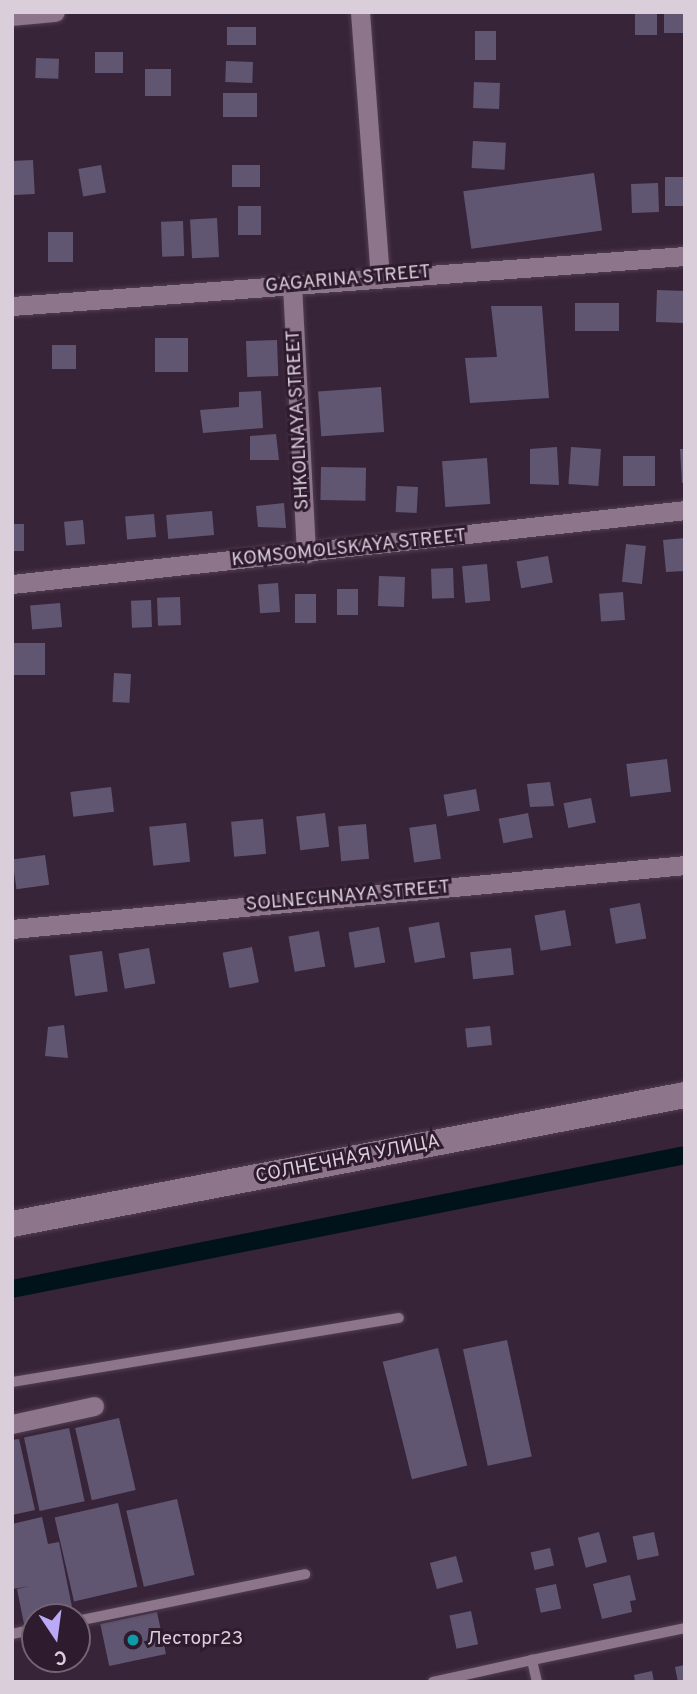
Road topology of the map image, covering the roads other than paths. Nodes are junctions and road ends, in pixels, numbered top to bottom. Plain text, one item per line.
1 (55, 12) edge
2 (359, 12) edge
3 (12, 16) edge
4 (685, 256) edge
5 (380, 277) junction
6 (292, 285) junction
7 (12, 306) edge
8 (685, 510) edge
9 (306, 554) junction
10 (12, 584) edge
11 (685, 865) edge
12 (12, 929) edge
13 (685, 1095) edge
14 (12, 1224) edge
15 (399, 1318) dead end
16 (12, 1382) edge
17 (94, 1406) dead end
18 (12, 1424) edge
19 (305, 1574) dead end
20 (91, 1618) edge
21 (685, 1628) edge
22 (532, 1660) junction
23 (433, 1682) edge
24 (537, 1682) edge

1 - 3 street
2 - 5 street
4 - 5 street, GAGARINA STREET
5 - 6 street, GAGARINA STREET
6 - 7 street, GAGARINA STREET
6 - 9 street, SHKOLNAYA STREET
8 - 9 street, KOMSOMOLSKAYA STREET
9 - 10 street, KOMSOMOLSKAYA STREET
11 - 12 street, SOLNECHNAYA STREET
13 - 14 main road, СОЛНЕЧНАЯ УЛИЦА
15 - 16 lane
17 - 18 street
19 - 20 lane
21 - 22 lane
22 - 23 lane
22 - 24 lane

